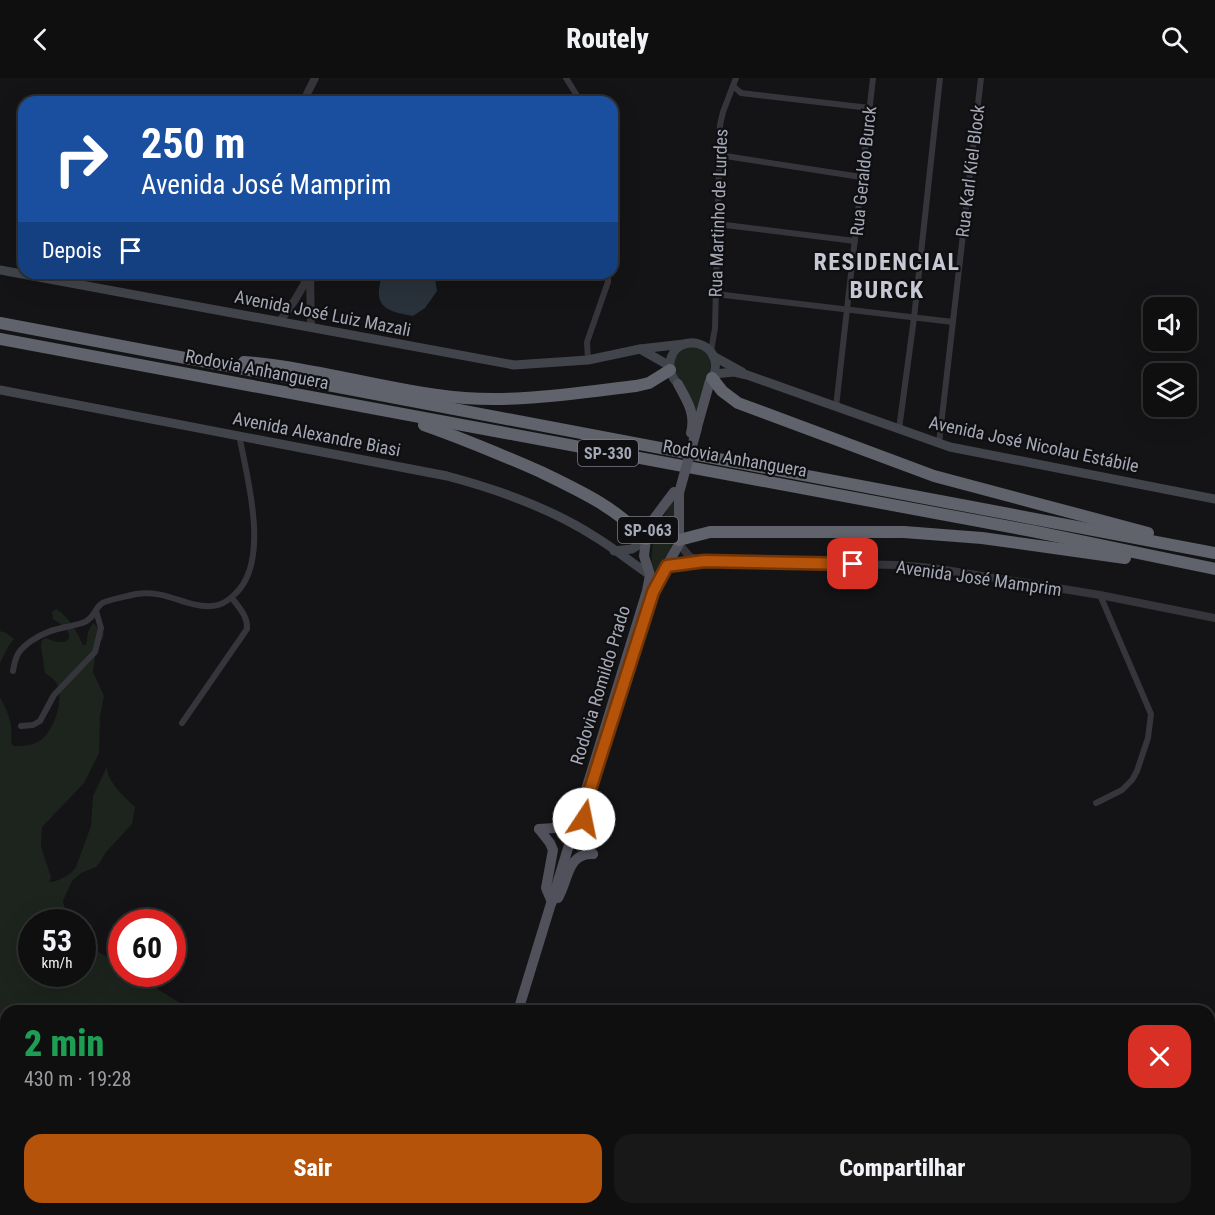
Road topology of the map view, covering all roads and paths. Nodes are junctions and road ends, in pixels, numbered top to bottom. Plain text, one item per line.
1 (315, 78) edge
2 (566, 78) edge
3 (736, 78) edge
4 (873, 78) edge
5 (940, 78) edge
6 (981, 78) edge
7 (733, 86) junction
8 (308, 96) edge
9 (577, 96) edge
10 (870, 108) junction
11 (718, 155) junction
12 (861, 177) junction
13 (717, 224) junction
14 (855, 241) junction
15 (0, 270) edge
16 (18, 273) edge
17 (49, 279) edge
18 (307, 279) edge
19 (310, 279) edge
20 (608, 279) edge
21 (716, 294) junction
22 (846, 311) junction
23 (914, 318) junction
24 (280, 321) junction
25 (953, 322) junction
26 (0, 323) edge
27 (311, 327) junction
28 (0, 339) edge
29 (684, 344) junction
30 (640, 349) junction
31 (712, 353) junction
32 (184, 358) junction
33 (588, 360) junction
34 (670, 368) junction
35 (747, 375) junction
36 (712, 378) junction
37 (678, 384) joint
38 (0, 390) edge
39 (836, 407) junction
40 (386, 412) junction
41 (899, 429) junction
42 (694, 430) junction
43 (239, 435) junction
44 (939, 444) junction
45 (676, 492) junction
46 (1215, 499) edge
47 (646, 540) junction
48 (679, 542) junction
49 (614, 550) junction
50 (1215, 553) edge
51 (705, 561) junction
52 (667, 566) junction
53 (1215, 569) edge
54 (650, 575) junction
55 (1100, 595) junction
56 (232, 598) junction
57 (96, 611) junction
58 (1215, 618) edge
59 (13, 671) dead end
60 (182, 723) dead end
61 (21, 726) dead end
62 (1096, 803) dead end
63 (583, 804) junction
64 (554, 902) junction
65 (525, 1005) edge

1 - 8 street
2 - 9 street
3 - 7 street, Rua Martinho de Lurdes
4 - 10 street, Rua Geraldo Burck
5 - 23 street
6 - 25 street, Rua Karl Kiel Block
7 - 10 street
7 - 11 street, Rua Martinho de Lurdes
10 - 12 street, Rua Geraldo Burck
11 - 12 street
11 - 13 street, Rua Martinho de Lurdes
12 - 14 street, Rua Geraldo Burck
13 - 14 street
13 - 21 street, Rua Martinho de Lurdes
14 - 22 street, Rua Geraldo Burck
15 - 16 main road, Avenida José Luiz Mazali
17 - 24 main road, Avenida José Luiz Mazali
18 - 24 street
19 - 27 street
20 - 33 street
21 - 22 street
21 - 31 street, Rua Martinho de Lurdes
22 - 23 street
22 - 39 street, Rua Geraldo Burck
23 - 25 street
23 - 41 street
24 - 27 main road, Avenida José Luiz Mazali
25 - 44 street, Rua Karl Kiel Block
26 - 32 highway, Rodovia Anhanguera / SP-330
27 - 33 main road, Avenida José Luiz Mazali
28 - 40 highway, Rodovia Anhanguera / SP-330
29 - 30 main road, Avenida José Luiz Mazali
29 - 31 main road, Avenida José Nicolau Estábile
29 - 34 main road
30 - 33 main road, Avenida José Luiz Mazali
30 - 34 main road
31 - 35 main road, Avenida José Nicolau Estábile
31 - 36 main road
32 - 34 highway
32 - 50 highway, Rodovia Anhanguera / SP-330
34 - 37 main road
35 - 36 main road, Avenida José Nicolau Estábile
35 - 39 main road, Avenida José Nicolau Estábile
36 - 42 main road, SP-063
36 - 50 highway
37 - 42 main road, SP-063
38 - 43 main road, Avenida Alexandre Biasi
39 - 41 main road, Avenida José Nicolau Estábile
40 - 47 highway
40 - 53 highway, Rodovia Anhanguera / SP-330
41 - 44 main road, Avenida José Nicolau Estábile
42 - 45 main road, SP-063
43 - 49 main road, Avenida Alexandre Biasi
43 - 56 street
44 - 46 main road, Avenida José Nicolau Estábile
45 - 47 main road, SP-063
45 - 48 main road, SP-063
47 - 49 main road
47 - 54 main road, SP-063
48 - 51 street
48 - 52 main road, SP-063
48 - 53 highway
49 - 54 main road, Avenida Alexandre Biasi
51 - 52 street, Avenida José Mamprim
51 - 55 street, Avenida José Mamprim
52 - 63 main road, Rodovia Romildo Prado / SP-063
54 - 63 main road, Rodovia Romildo Prado / SP-063
55 - 58 street, Avenida José Mamprim
55 - 62 street
56 - 57 street
56 - 60 street
57 - 59 street
57 - 61 street
63 - 64 main road, Rodovia Romildo Prado / SP-063
63 - 64 main road
63 - 64 main road
64 - 65 main road, Rodovia Romildo Prado / SP-063

